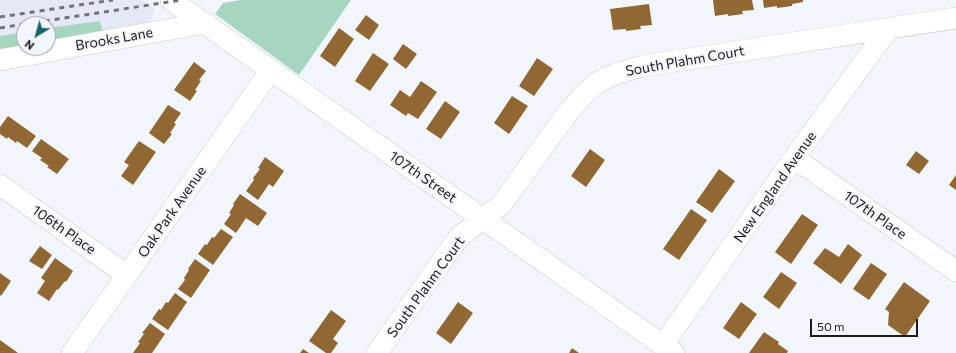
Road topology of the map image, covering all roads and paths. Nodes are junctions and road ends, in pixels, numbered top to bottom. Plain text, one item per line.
1 (171, 0) edge
2 (956, 18) edge
3 (205, 23) junction
4 (888, 29) junction
5 (0, 60) edge
6 (271, 70) junction
7 (794, 158) junction
8 (0, 185) edge
9 (483, 219) junction
10 (956, 272) edge
11 (128, 275) junction
12 (668, 349) edge
13 (72, 353) edge
14 (377, 353) edge

1 - 3 street, 107th Street
2 - 4 street, South Plahm Court
3 - 5 street, Brooks Lane
3 - 6 street, 107th Street
4 - 7 street, New England Avenue
4 - 9 street, South Plahm Court
6 - 9 street, 107th Street
6 - 11 street, Oak Park Avenue
7 - 10 street, 107th Place
7 - 12 street, New England Avenue
8 - 11 street, 106th Place
9 - 12 street, 107th Street
9 - 14 street, South Plahm Court
11 - 13 street, Oak Park Avenue

